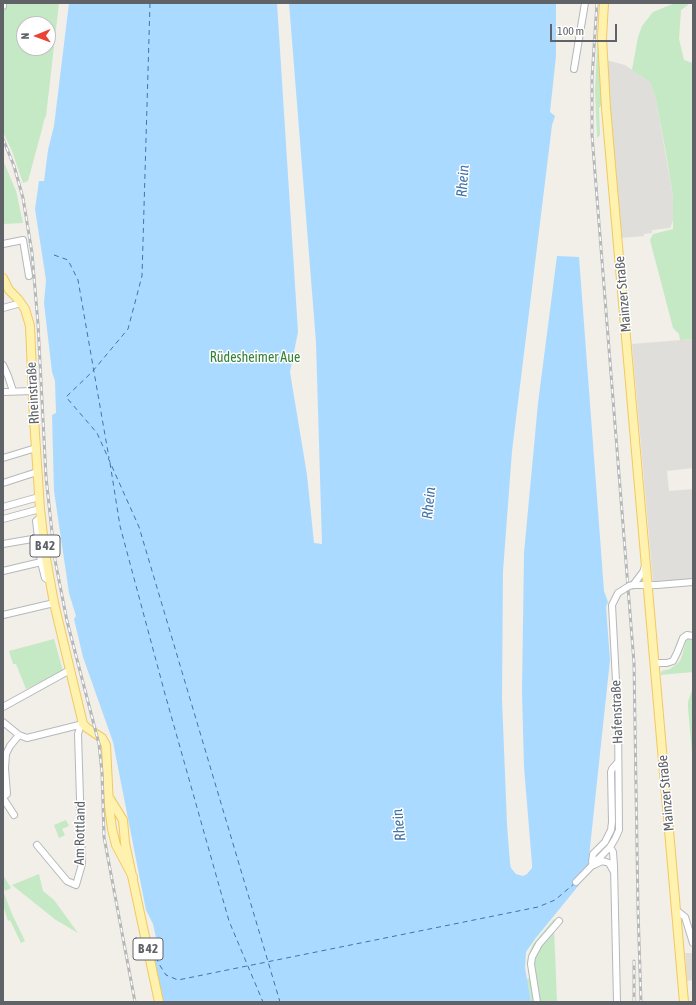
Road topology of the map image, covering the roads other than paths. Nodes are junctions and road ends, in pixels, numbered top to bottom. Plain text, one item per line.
1 (585, 3) edge
2 (604, 3) edge
3 (574, 69) dead end
4 (3, 244) edge
5 (29, 276) dead end
6 (3, 278) edge
7 (21, 303) junction
8 (3, 308) edge
9 (3, 365) edge
10 (13, 391) junction
11 (33, 391) junction
12 (3, 392) edge
13 (36, 448) junction
14 (3, 458) edge
15 (37, 472) junction
16 (3, 483) edge
17 (39, 497) junction
18 (3, 507) edge
19 (41, 513) junction
20 (3, 519) edge
21 (38, 538) junction
22 (3, 544) edge
23 (41, 562) junction
24 (646, 562) junction
25 (3, 571) edge
26 (49, 580) junction
27 (693, 582) edge
28 (649, 584) junction
29 (633, 585) junction
30 (54, 603) junction
31 (3, 615) edge
32 (693, 636) edge
33 (655, 663) junction
34 (70, 670) junction
35 (3, 707) edge
36 (3, 722) edge
37 (83, 724) junction
38 (19, 735) junction
39 (618, 762) junction
40 (4, 768) edge
41 (109, 797) junction
42 (3, 798) edge
43 (14, 815) dead end
44 (37, 845) dead end
45 (610, 848) junction
46 (594, 865) junction
47 (614, 872) junction
48 (133, 877) junction
49 (576, 882) dead end
50 (676, 912) junction
51 (558, 921) dead end
52 (693, 942) edge
53 (158, 1002) edge
54 (537, 1002) edge
55 (617, 1002) edge
56 (684, 1002) edge

1 - 3 street
2 - 24 main road, Mainzer Straße
4 - 5 street
6 - 7 main road, Rheinstraße / B 42
7 - 8 street
7 - 11 main road, Rheinstraße / B 42
9 - 10 street
10 - 11 street
10 - 12 street
11 - 13 main road, Rheinstraße / B 42
13 - 14 street
13 - 15 main road, Rheinstraße / B 42
15 - 16 street
15 - 17 main road, Rheinstraße / B 42
17 - 18 street
17 - 19 main road, Rheinstraße / B 42
19 - 20 street
19 - 21 street, Rheinstraße
19 - 26 main road, Rheinstraße / B 42
21 - 22 street
21 - 23 street, Rheinstraße
23 - 25 street
23 - 26 street, Rheinstraße
24 - 28 main road, Mainzer Straße
24 - 29 street, Hafenstraße
26 - 30 main road, Rheinstraße / B 42
27 - 28 street
28 - 29 street, Hafenstraße
28 - 33 main road, Mainzer Straße
29 - 39 street, Hafenstraße, bridge
30 - 31 street
30 - 34 main road, Rheinstraße / B 42
32 - 33 street
33 - 50 main road, Mainzer Straße
34 - 35 street
34 - 37 main road, Rheinstraße / B 42
36 - 38 street
37 - 38 street
37 - 41 main road, B 42
37 - 44 street, Am Rottland
38 - 40 street
39 - 45 street, Hafenstraße
39 - 46 street
40 - 42 street
41 - 48 main road, B 42
41 - 48 main road, B 42
42 - 43 street
45 - 46 street, Hafenstraße
45 - 47 street
46 - 47 street
46 - 49 street, Hafenstraße
47 - 55 street
48 - 53 main road, B 42
50 - 52 street
50 - 56 main road, Mainzer Straße
51 - 54 street

